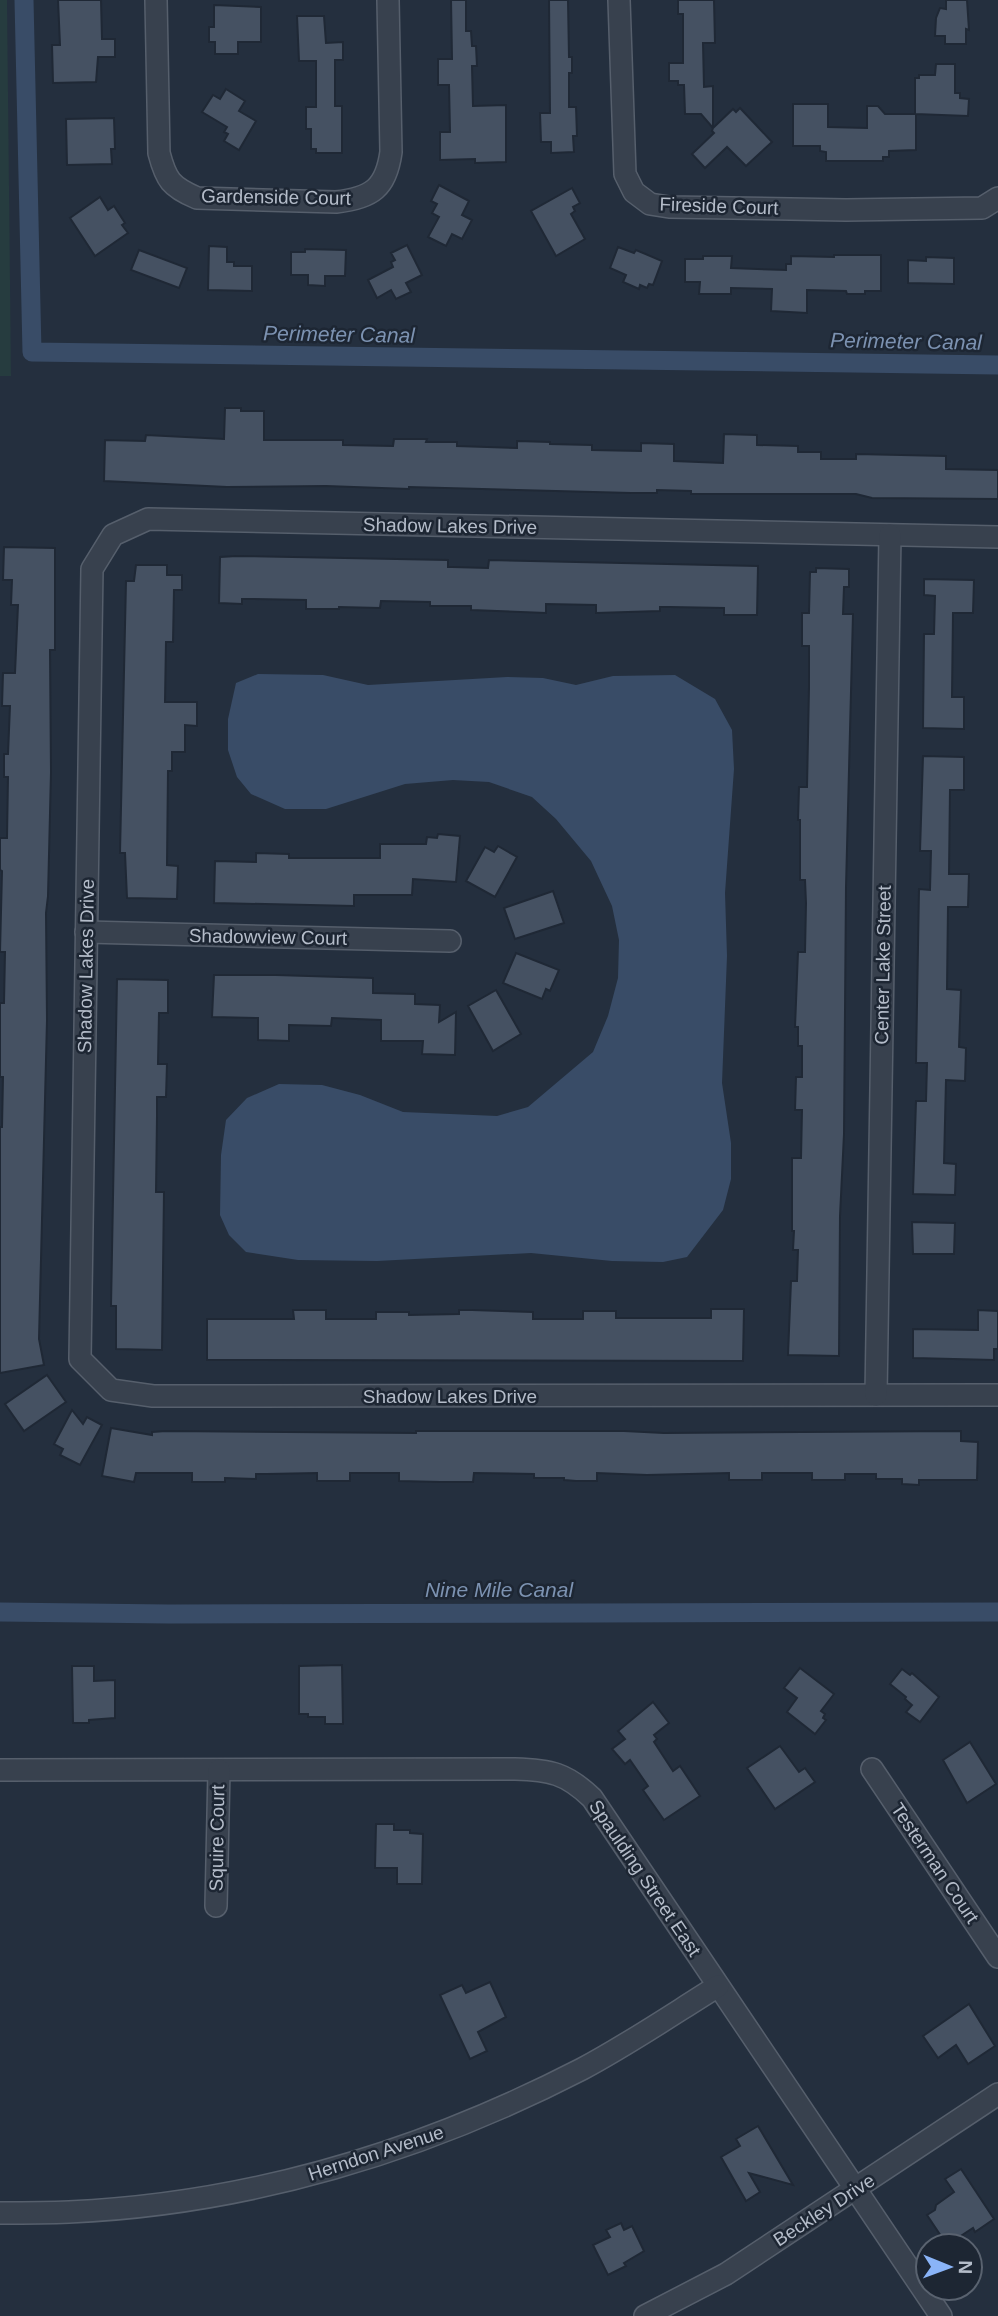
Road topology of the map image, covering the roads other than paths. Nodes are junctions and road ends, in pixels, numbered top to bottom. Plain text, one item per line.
1 (156, 0) edge
2 (388, 0) edge
3 (619, 0) edge
4 (998, 198) edge
5 (890, 535) junction
6 (998, 537) edge
7 (86, 932) junction
8 (450, 941) dead end
9 (876, 1395) junction
10 (998, 1395) edge
11 (872, 1769) dead end
12 (0, 1770) edge
13 (219, 1770) junction
14 (216, 1906) dead end
15 (998, 1957) edge
16 (718, 1986) junction
17 (998, 2094) edge
18 (857, 2189) junction
19 (0, 2213) edge
20 (645, 2316) edge
21 (941, 2316) edge

1 - 2 street, Gardenside Court
3 - 4 street, Fireside Court
5 - 6 street, Shadow Lakes Drive
5 - 7 street, Shadow Lakes Drive
5 - 9 street, Center Lake Street
7 - 8 street, Shadowview Court
7 - 9 street, Shadow Lakes Drive
9 - 10 street, Shadow Lakes Drive
11 - 15 street, Testerman Court
12 - 13 street, Spaulding Street East
13 - 14 street, Squire Court
13 - 16 street, Spaulding Street East
16 - 18 street, Spaulding Street East
16 - 19 street, Herndon Avenue
17 - 18 street, Beckley Drive
18 - 20 street, Beckley Drive
18 - 21 street, Spaulding Street East

